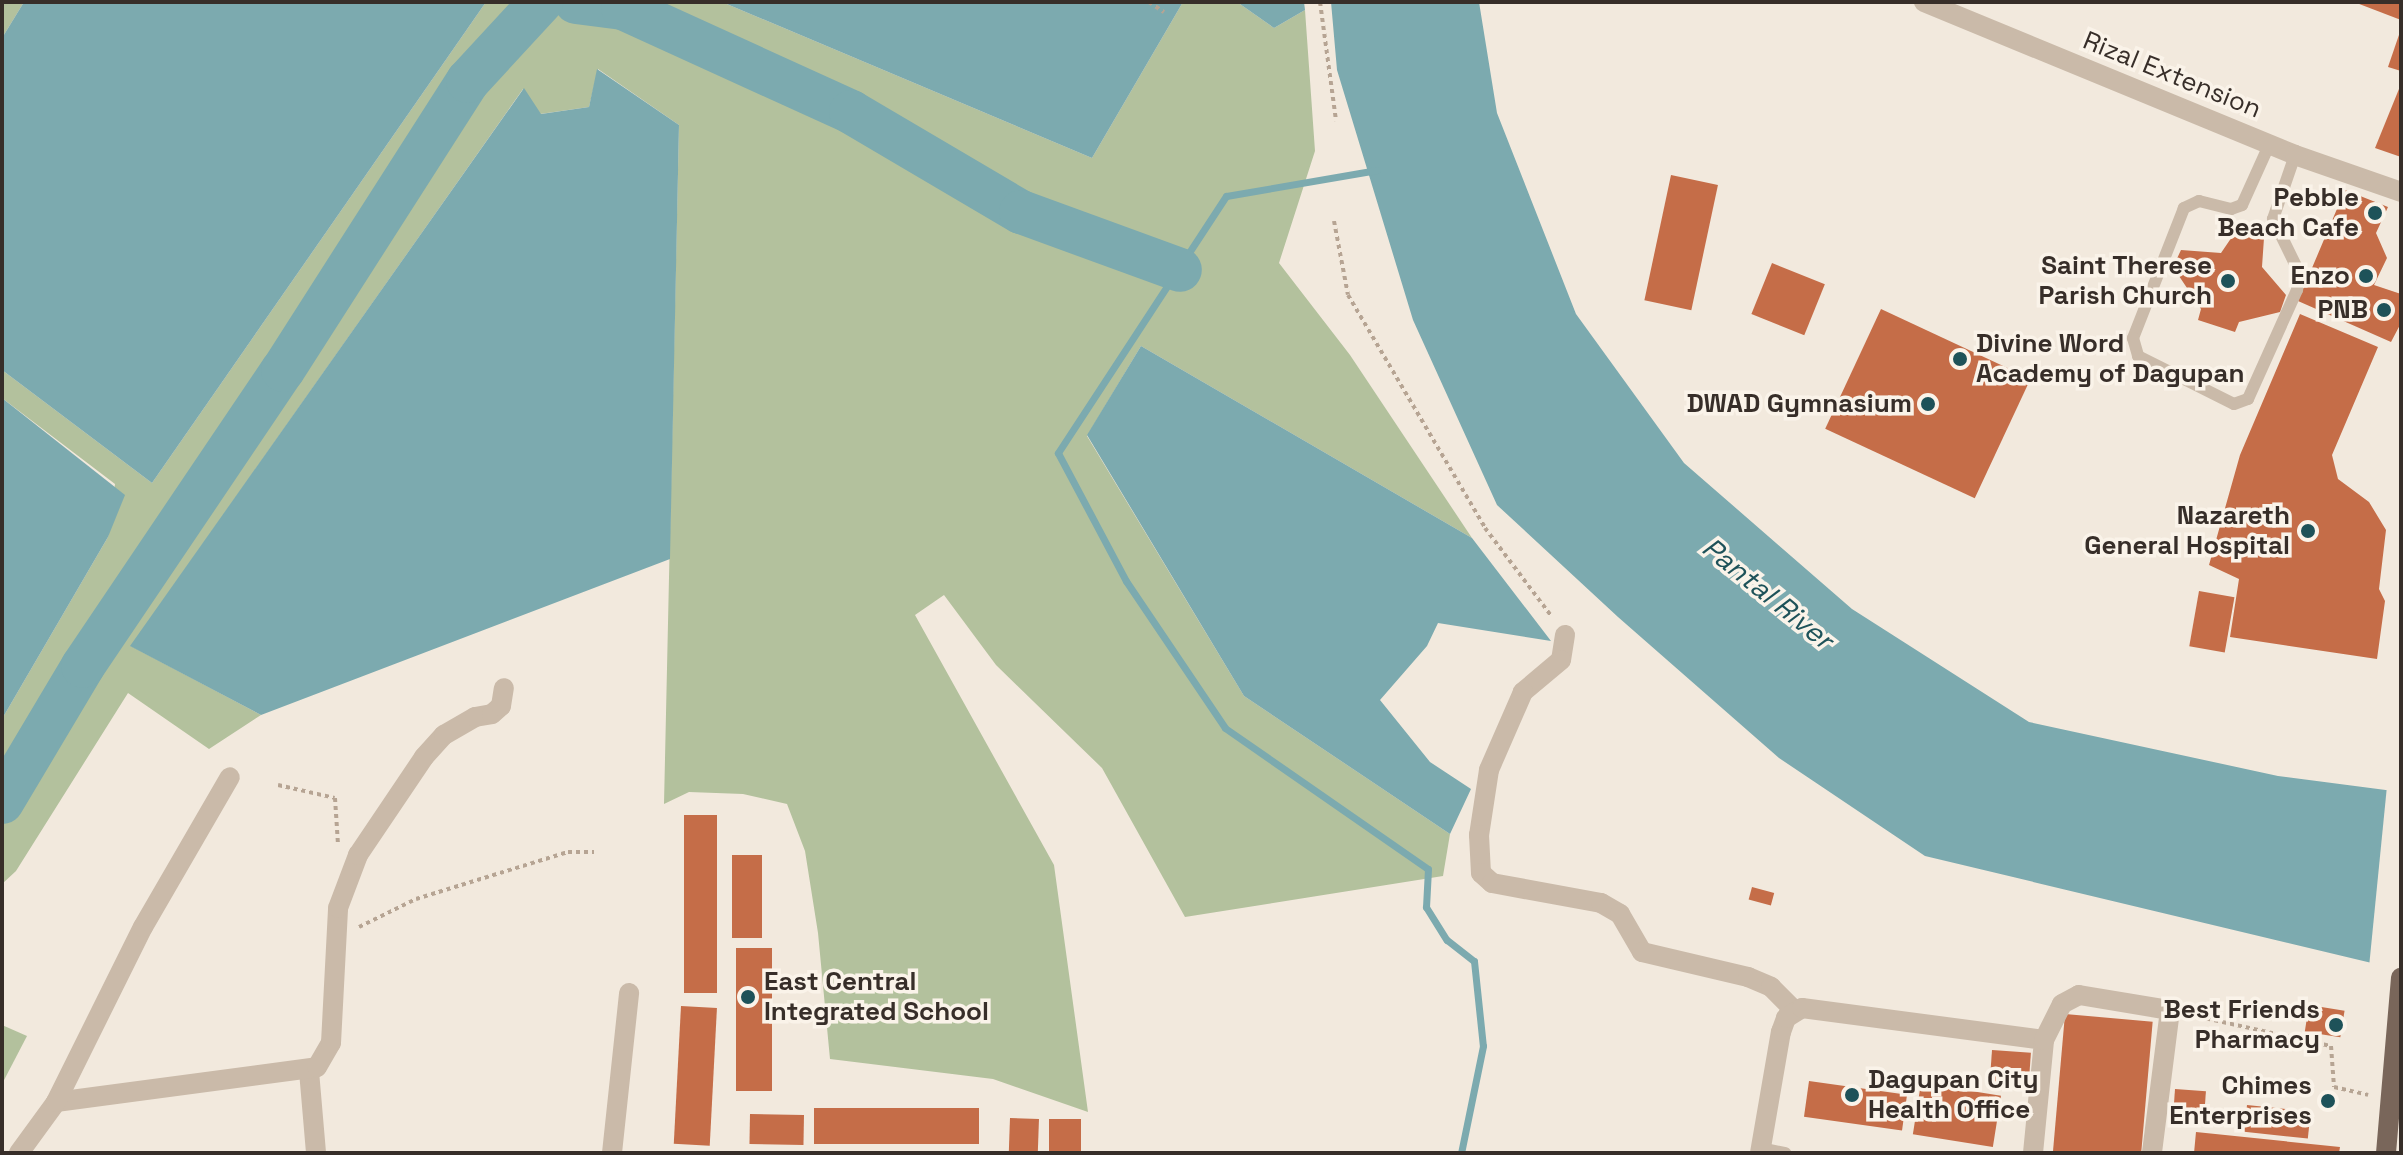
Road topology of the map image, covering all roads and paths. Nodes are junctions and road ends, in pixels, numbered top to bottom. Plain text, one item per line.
1 (1149, 2) edge
2 (1320, 2) edge
3 (1924, 2) edge
4 (1164, 12) dead end
5 (1336, 121) dead end
6 (2270, 143) junction
7 (2295, 155) junction
8 (2401, 192) edge
9 (1334, 221) dead end
10 (1565, 635) joint
11 (504, 688) dead end
12 (230, 777) dead end
13 (278, 785) dead end
14 (594, 852) dead end
15 (358, 855) junction
16 (333, 939) junction
17 (2401, 978) edge
18 (629, 993) dead end
19 (2170, 1010) junction
20 (1795, 1011) junction
21 (2044, 1040) junction
22 (309, 1071) junction
23 (2390, 1101) junction
24 (56, 1102) junction
25 (2, 1141) edge
26 (1760, 1151) edge
27 (12, 1153) edge
28 (19, 1153) edge
29 (316, 1153) edge
30 (612, 1153) edge
31 (1785, 1153) edge
32 (2033, 1153) edge
33 (2152, 1153) edge
34 (2386, 1153) edge

1 - 4 path
2 - 5 path
3 - 6 street, Rizal Extension
6 - 7 street, Rizal Extension
6 - 7 lane
7 - 8 street, Rizal Extension
9 - 10 path
10 - 20 street
11 - 15 street
12 - 24 street
13 - 15 path
14 - 16 path
15 - 16 street
16 - 22 street
17 - 23 main road
18 - 30 street
19 - 21 street
19 - 23 path
19 - 33 street
20 - 21 street
20 - 26 street
21 - 32 street
22 - 24 street
22 - 29 street
23 - 34 main road
24 - 28 street
25 - 27 street
26 - 31 lane

